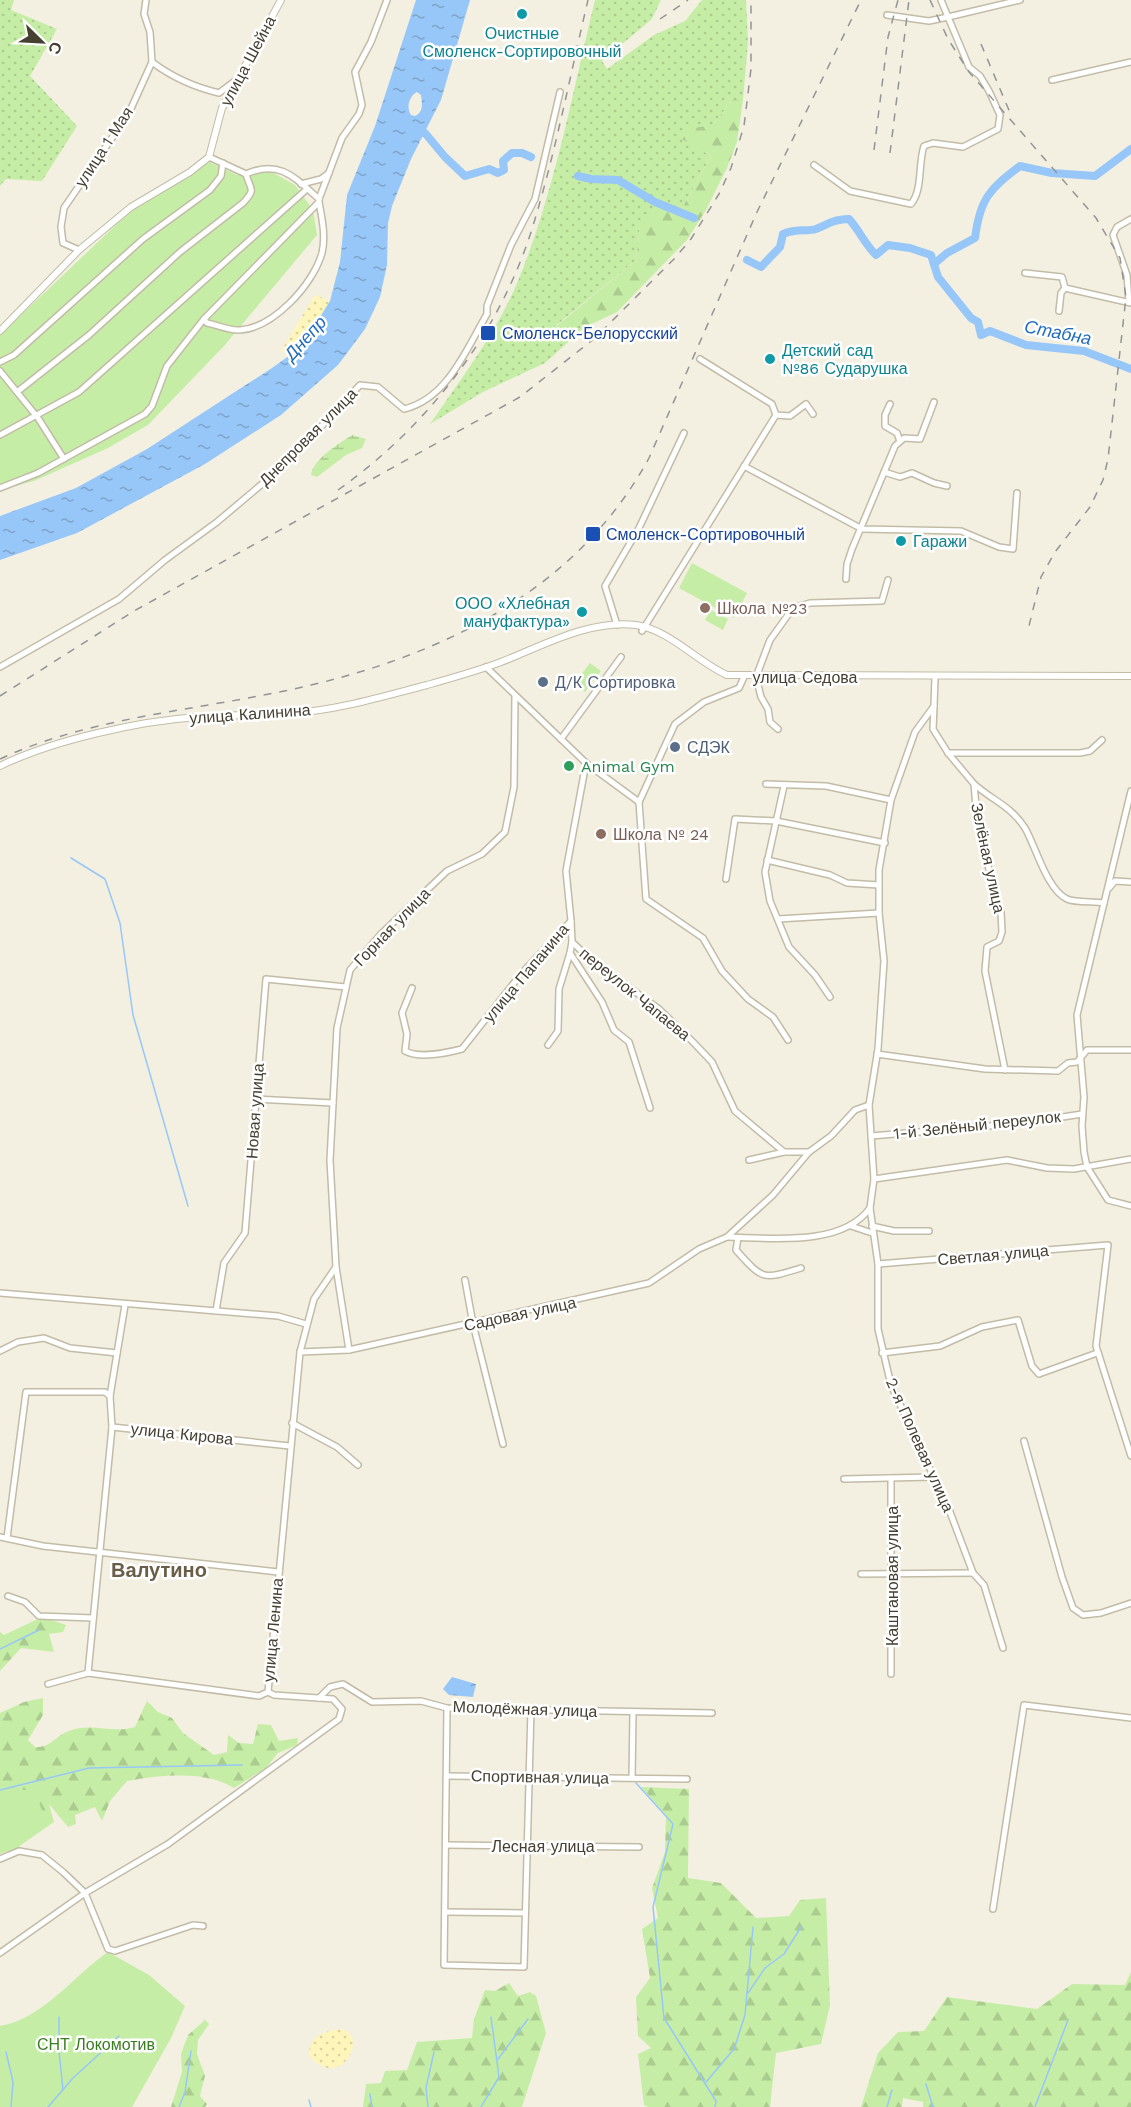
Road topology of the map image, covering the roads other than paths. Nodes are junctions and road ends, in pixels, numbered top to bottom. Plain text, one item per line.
1 (146, 0) edge
2 (281, 0) edge
3 (387, 0) edge
4 (941, 0) edge
5 (1020, 0) edge
6 (887, 15) dead end
7 (951, 16) junction
8 (152, 62) junction
9 (1131, 62) edge
10 (1052, 80) dead end
11 (235, 81) junction
12 (560, 92) dead end
13 (209, 157) junction
14 (223, 163) junction
15 (814, 165) dead end
16 (331, 172) junction
17 (246, 174) junction
18 (301, 184) junction
19 (307, 189) junction
20 (319, 201) junction
21 (1131, 219) edge
22 (79, 250) junction
23 (1025, 273) dead end
24 (1065, 288) junction
25 (1130, 302) edge
26 (1059, 311) dead end
27 (204, 319) junction
28 (0, 331) edge
29 (700, 359) dead end
30 (0, 362) edge
31 (0, 371) edge
32 (16, 392) junction
33 (934, 402) dead end
34 (890, 404) dead end
35 (813, 414) dead end
36 (36, 415) junction
37 (776, 415) junction
38 (684, 433) dead end
39 (0, 435) edge
40 (900, 441) junction
41 (64, 459) junction
42 (744, 466) junction
43 (884, 472) junction
44 (947, 486) dead end
45 (0, 488) edge
46 (1017, 493) dead end
47 (862, 529) junction
48 (846, 579) dead end
49 (888, 580) dead end
50 (617, 625) junction
51 (643, 629) junction
52 (621, 657) dead end
53 (500, 662) joint
54 (0, 667) edge
55 (486, 667) junction
56 (1131, 676) edge
57 (744, 677) junction
58 (756, 677) junction
59 (935, 677) junction
60 (515, 696) junction
61 (934, 706) junction
62 (778, 729) dead end
63 (561, 739) junction
64 (1102, 740) dead end
65 (948, 753) junction
66 (586, 762) junction
67 (0, 766) edge
68 (766, 784) dead end
69 (974, 784) junction
70 (784, 786) junction
71 (1131, 791) edge
72 (891, 800) junction
73 (639, 802) junction
74 (776, 821) junction
75 (885, 843) junction
76 (767, 860) junction
77 (726, 879) dead end
78 (1131, 882) edge
79 (879, 885) junction
80 (1106, 892) junction
81 (1104, 903) junction
82 (879, 913) junction
83 (778, 919) junction
84 (571, 921) junction
85 (572, 942) junction
86 (570, 953) junction
87 (344, 987) junction
88 (412, 988) dead end
89 (830, 997) dead end
90 (788, 1040) dead end
91 (548, 1044) dead end
92 (1131, 1050) edge
93 (878, 1054) junction
94 (1081, 1055) junction
95 (1005, 1070) junction
96 (255, 1099) junction
97 (333, 1102) junction
98 (869, 1105) junction
99 (650, 1108) dead end
100 (1082, 1114) junction
101 (871, 1136) junction
102 (784, 1152) junction
103 (809, 1152) junction
104 (1131, 1159) edge
105 (748, 1160) dead end
106 (1087, 1167) junction
107 (874, 1179) junction
108 (1131, 1206) edge
109 (870, 1208) junction
110 (851, 1226) junction
111 (872, 1226) junction
112 (929, 1231) dead end
113 (872, 1233) junction
114 (727, 1237) junction
115 (738, 1238) junction
116 (878, 1264) junction
117 (336, 1267) junction
118 (801, 1268) dead end
119 (465, 1280) dead end
120 (0, 1293) edge
121 (125, 1305) junction
122 (216, 1311) junction
123 (306, 1324) junction
124 (473, 1324) junction
125 (349, 1350) junction
126 (0, 1351) edge
127 (300, 1352) junction
128 (117, 1353) junction
129 (882, 1353) junction
130 (1097, 1353) junction
131 (108, 1392) junction
132 (292, 1423) junction
133 (112, 1427) junction
134 (1024, 1441) dead end
135 (503, 1444) dead end
136 (290, 1446) junction
137 (1131, 1456) edge
138 (358, 1465) dead end
139 (933, 1477) junction
140 (891, 1478) junction
141 (844, 1479) dead end
142 (3, 1538) edge
143 (100, 1553) junction
144 (278, 1572) junction
145 (893, 1573) junction
146 (973, 1573) junction
147 (861, 1574) dead end
148 (8, 1596) dead end
149 (1131, 1603) edge
150 (93, 1618) junction
151 (1003, 1648) dead end
152 (88, 1673) junction
153 (891, 1674) dead end
154 (48, 1684) dead end
155 (268, 1692) junction
156 (319, 1698) junction
157 (447, 1708) junction
158 (531, 1708) junction
159 (633, 1713) junction
160 (712, 1713) dead end
161 (1131, 1718) edge
162 (447, 1776) junction
163 (531, 1777) junction
164 (632, 1778) junction
165 (687, 1779) dead end
166 (447, 1845) junction
167 (528, 1846) junction
168 (639, 1847) dead end
169 (0, 1859) edge
170 (85, 1893) junction
171 (993, 1909) dead end
172 (445, 1912) junction
173 (525, 1913) junction
174 (203, 1926) dead end
175 (0, 1953) edge

1 - 8 street, улица 1 Мая
2 - 11 street, улица Шейна
3 - 16 street
4 - 7 street
5 - 7 street
6 - 7 street
7 - 15 street
8 - 11 street
8 - 22 street, улица 1 Мая
9 - 10 street
11 - 13 street, улица Шейна
12 - 54 street, Днепровая улица
13 - 14 street
13 - 22 street
14 - 17 street
14 - 30 street
16 - 18 street
16 - 20 street
17 - 18 street
17 - 32 street
18 - 19 street
19 - 20 street
19 - 36 street
20 - 27 street
20 - 27 street
21 - 25 street
22 - 28 street
23 - 24 street
24 - 25 street
24 - 26 street
27 - 41 street
29 - 37 street
31 - 32 street
32 - 36 street
33 - 40 street
34 - 40 street
35 - 37 street
36 - 39 street
36 - 41 street
37 - 42 street
38 - 50 street
40 - 43 street
41 - 45 street
42 - 47 street
42 - 51 street
43 - 44 street
43 - 47 street
46 - 47 street
47 - 48 street
49 - 58 street
50 - 51 street, улица Седова
50 - 53 street, улица Седова
51 - 57 street, улица Седова
52 - 63 street
53 - 55 street, улица Калинина
55 - 60 street
55 - 67 street, улица Калинина
56 - 59 street, улица Седова
57 - 58 street, улица Седова
57 - 73 street
58 - 59 street, улица Седова
58 - 62 street
59 - 61 street, Зелёная улица
60 - 63 street
60 - 87 street, Горная улица
61 - 65 street, Зелёная улица
61 - 72 street, 2-я Полевая улица
63 - 66 street
64 - 65 street
65 - 69 street, Зелёная улица
66 - 73 street
66 - 84 street, улица Папанина
68 - 70 street
69 - 81 street
69 - 95 street, Зелёная улица
70 - 72 street
70 - 74 street
71 - 80 street
72 - 75 street, 2-я Полевая улица
73 - 90 street
74 - 75 street
74 - 76 street
74 - 77 street
75 - 79 street, 2-я Полевая улица
76 - 79 street
76 - 83 street
78 - 80 street
79 - 82 street, 2-я Полевая улица
80 - 81 street
81 - 94 street
82 - 83 street
82 - 93 street, 2-я Полевая улица
83 - 89 street
84 - 85 street, переулок Чапаева
84 - 88 street, улица Папанина
85 - 86 street
85 - 102 street, переулок Чапаева
86 - 91 street
86 - 99 street
87 - 96 street, Новая улица
87 - 97 street, Горная улица
92 - 94 street
93 - 95 street
93 - 98 street, 2-я Полевая улица
94 - 95 street
94 - 100 street
96 - 97 street
96 - 122 street, Новая улица
97 - 117 street, Горная улица
98 - 101 street, 2-я Полевая улица
98 - 103 street, Садовая улица
100 - 101 street, 1-й Зелёный переулок
100 - 106 street
101 - 107 street, 2-я Полевая улица
102 - 103 street
102 - 105 street
103 - 114 street, Садовая улица
104 - 106 street
106 - 107 street
106 - 108 street
107 - 109 street, 2-я Полевая улица
109 - 110 street
109 - 111 street, 2-я Полевая улица
110 - 113 street
110 - 115 street
111 - 112 street
111 - 113 street, 2-я Полевая улица
113 - 116 street, 2-я Полевая улица
114 - 115 street
114 - 124 street, Садовая улица
115 - 118 street
116 - 129 street, 2-я Полевая улица
116 - 130 street, Светлая улица
117 - 123 street, улица Ленина
117 - 125 street, Горная улица
119 - 124 street
120 - 121 street
121 - 122 street
121 - 128 street
122 - 123 street
123 - 127 street, улица Ленина
124 - 125 street, Садовая улица
124 - 135 street
125 - 127 street, Садовая улица
126 - 128 street
127 - 132 street, улица Ленина
128 - 131 street, улица Кирова
129 - 130 street
129 - 139 street, 2-я Полевая улица
130 - 137 street
131 - 133 street, улица Кирова
131 - 142 street
132 - 136 street, улица Ленина
132 - 138 street
133 - 136 street, улица Кирова
133 - 143 street
134 - 149 street
136 - 144 street, улица Ленина
139 - 140 street
139 - 146 street, 2-я Полевая улица
140 - 141 street
140 - 145 street, Каштановая улица
142 - 143 street
143 - 144 street
143 - 150 street
144 - 155 street, улица Ленина
145 - 146 street
145 - 147 street
145 - 153 street, Каштановая улица
146 - 151 street, 2-я Полевая улица
148 - 150 street
150 - 152 street
152 - 154 street
152 - 155 street
155 - 156 street, улица Ленина
156 - 157 street, Молодёжная улица
156 - 170 street, улица Ленина
157 - 158 street, Молодёжная улица
157 - 162 street
158 - 159 street, Молодёжная улица
158 - 163 street
159 - 160 street, Молодёжная улица
159 - 164 street
161 - 171 street
162 - 163 street, Спортивная улица
162 - 166 street
163 - 164 street, Спортивная улица
163 - 167 street
164 - 165 street
166 - 167 street, Лесная улица
166 - 172 street
167 - 168 street, Лесная улица
167 - 173 street
169 - 170 street
170 - 174 street
170 - 175 street, улица Ленина
172 - 173 street
172 - 173 street

